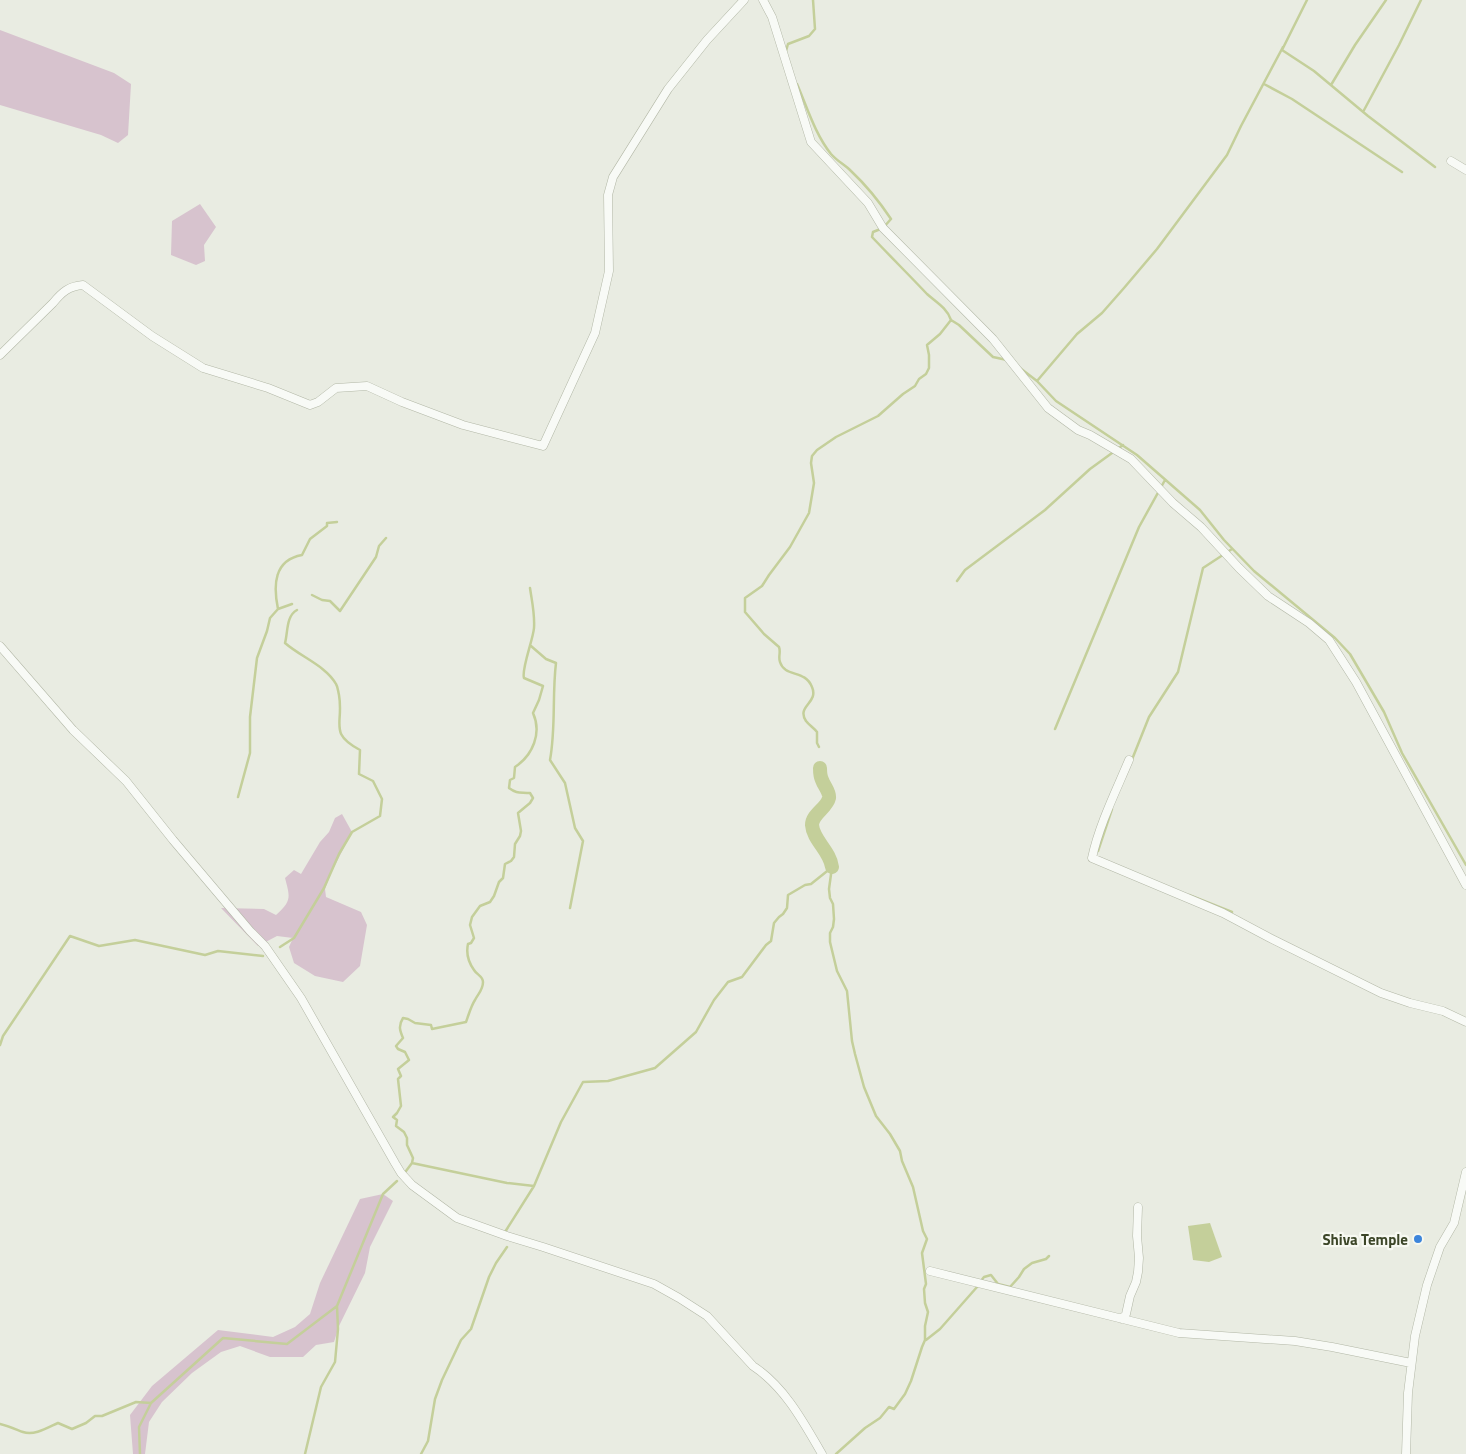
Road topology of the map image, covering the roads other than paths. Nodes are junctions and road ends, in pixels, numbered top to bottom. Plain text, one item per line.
1 (744, 0) edge
2 (763, 0) edge
3 (1451, 161) dead end
4 (1466, 170) edge
5 (0, 355) edge
6 (0, 646) edge
7 (1129, 760) dead end
8 (1466, 885) edge
9 (1466, 1022) edge
10 (1466, 1172) edge
11 (1138, 1207) dead end
12 (930, 1271) dead end
13 (1122, 1319) junction
14 (1412, 1363) junction
15 (822, 1454) edge
16 (1406, 1454) edge

1 - 5 street
2 - 8 street
3 - 4 street
6 - 15 street
7 - 9 street
10 - 14 street
11 - 13 street
12 - 13 street
13 - 14 street
14 - 16 street

